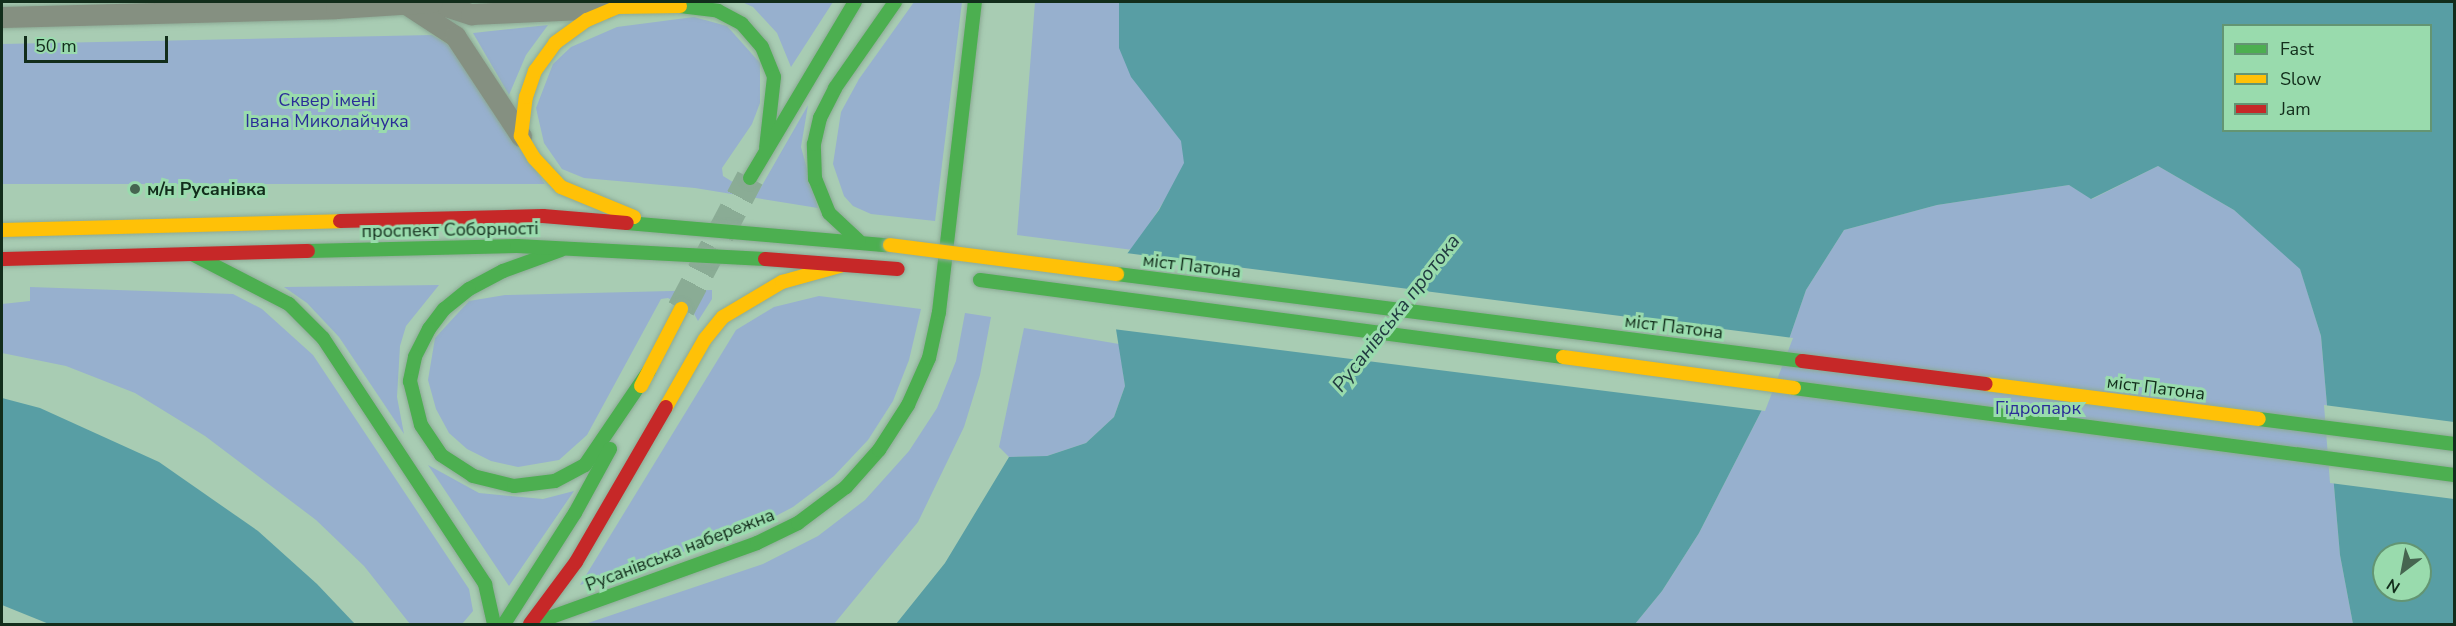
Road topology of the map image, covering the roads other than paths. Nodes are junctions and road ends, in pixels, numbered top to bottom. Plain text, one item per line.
1 (433, 2) edge
2 (855, 2) edge
3 (894, 2) edge
4 (975, 2) edge
5 (406, 4) junction
6 (617, 8) junction
7 (2, 17) edge
8 (522, 136) junction
9 (766, 148) junction
10 (750, 178) tunnel mouth
11 (649, 222) junction
12 (2, 230) edge
13 (859, 241) junction
14 (890, 245) joint
15 (571, 247) junction
16 (192, 254) junction
17 (2, 259) edge
18 (853, 263) junction
19 (904, 270) dead end
20 (934, 274) dead end
21 (681, 309) tunnel mouth
22 (649, 370) junction
23 (2454, 444) edge
24 (2454, 475) edge
25 (494, 624) edge
26 (504, 624) edge
27 (531, 624) edge

1 - 5 street
1 - 6 street
2 - 9 main road
3 - 13 main road
4 - 27 main road, Русанівська набережна
5 - 7 street
5 - 8 street
6 - 8 main road
6 - 9 main road
8 - 11 main road
9 - 10 main road
11 - 12 main road, проспект Соборності
11 - 13 main road, проспект Соборності
13 - 14 main road, проспект Соборності
14 - 23 main road, міст Патона, bridge
15 - 16 main road, проспект Соборності
15 - 18 main road, проспект Соборності
15 - 22 main road
16 - 17 main road, проспект Соборності
16 - 25 main road
18 - 19 main road, проспект Соборності
18 - 27 main road, Русанівська набережна
20 - 24 main road, bridge
21 - 22 main road
22 - 26 main road

